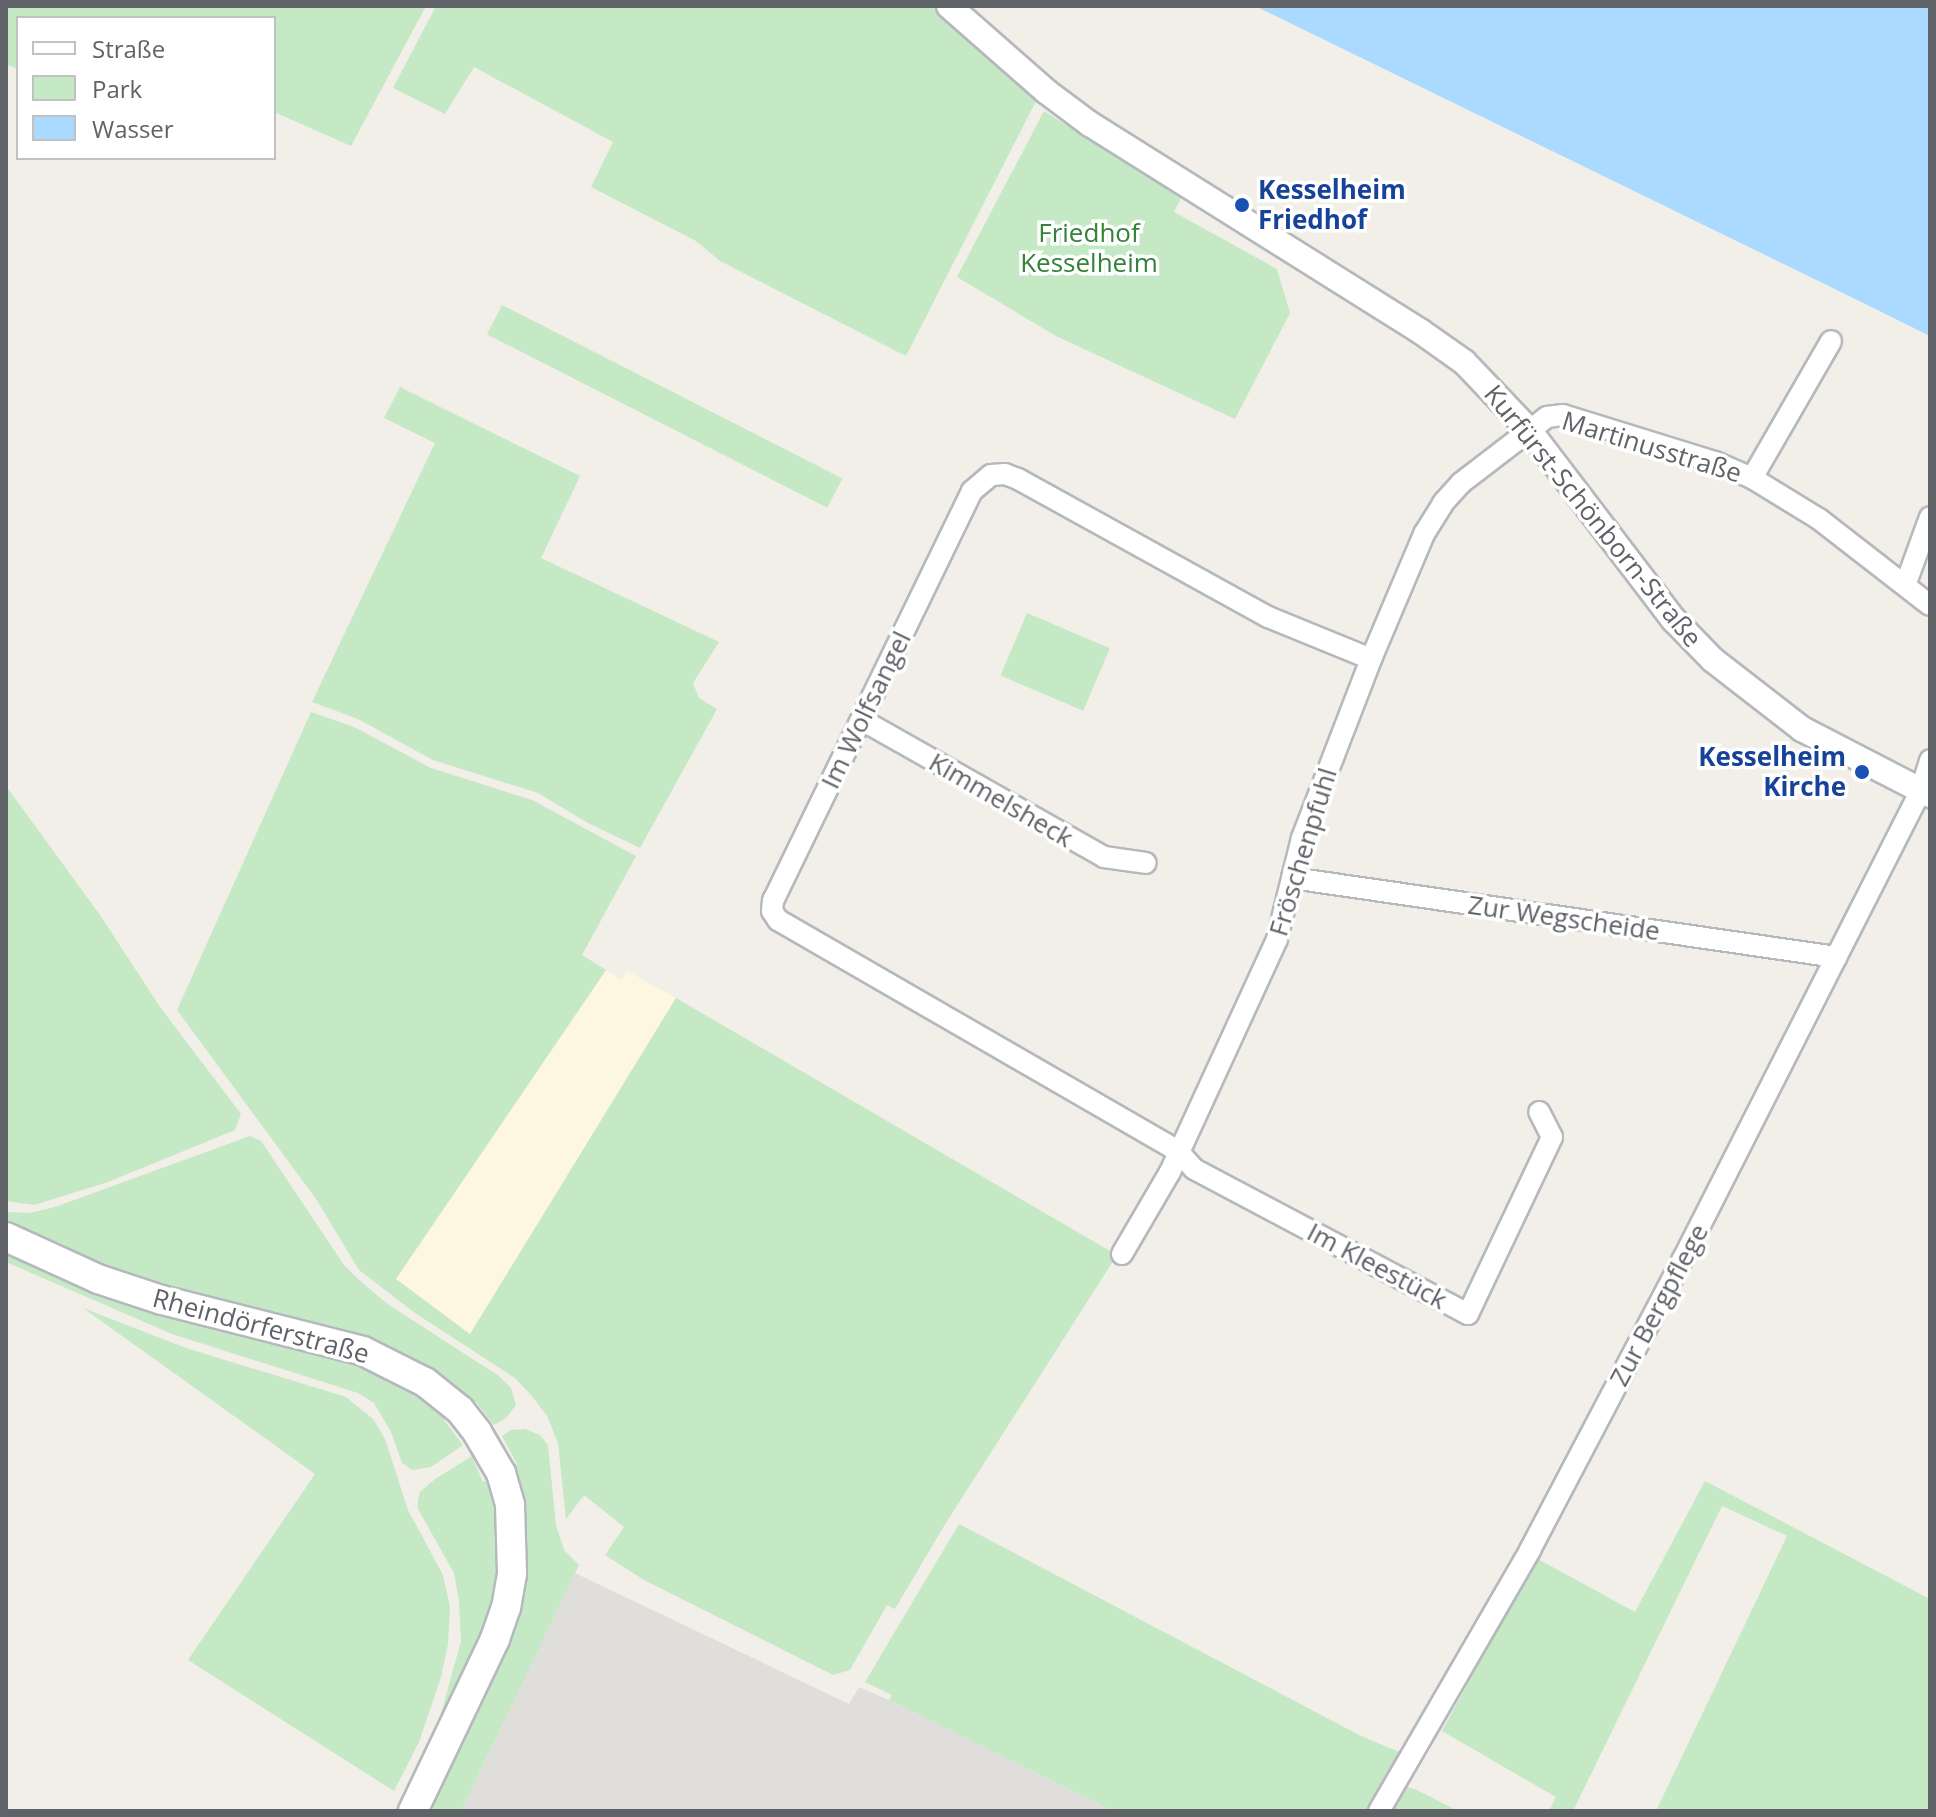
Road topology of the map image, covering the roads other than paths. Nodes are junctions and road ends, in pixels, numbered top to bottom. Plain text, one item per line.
1 (949, 6) edge
2 (1831, 341) dead end
3 (1529, 430) junction
4 (1752, 478) junction
5 (1930, 517) edge
6 (1906, 583) junction
7 (1930, 605) edge
8 (1371, 659) junction
9 (862, 720) junction
10 (1930, 760) edge
11 (1926, 792) edge
12 (1146, 863) dead end
13 (1292, 878) junction
14 (1836, 957) junction
15 (1539, 1112) dead end
16 (1177, 1150) junction
17 (6, 1237) edge
18 (1122, 1254) dead end
19 (413, 1811) edge
20 (1379, 1811) edge

1 - 3 street, Kurfürst-Schönborn-Straße
2 - 4 street
3 - 4 street, Martinusstraße
3 - 8 street, Fröschenpfuhl
3 - 11 street, Kurfürst-Schönborn-Straße
4 - 6 street, Martinusstraße
5 - 6 street
6 - 7 street, Martinusstraße
8 - 9 street, Im Wolfsangel
8 - 13 street, Fröschenpfuhl
9 - 12 street, Kimmelsheck
9 - 16 street, Im Wolfsangel
10 - 11 street, Zur Bergpflege
11 - 14 street, Zur Bergpflege
13 - 14 street, Zur Wegscheide
13 - 16 street, Fröschenpfuhl
14 - 20 street, Zur Bergpflege
15 - 16 street, Im Kleestück
16 - 18 street, Fröschenpfuhl
17 - 19 main road, Rheindörferstraße

